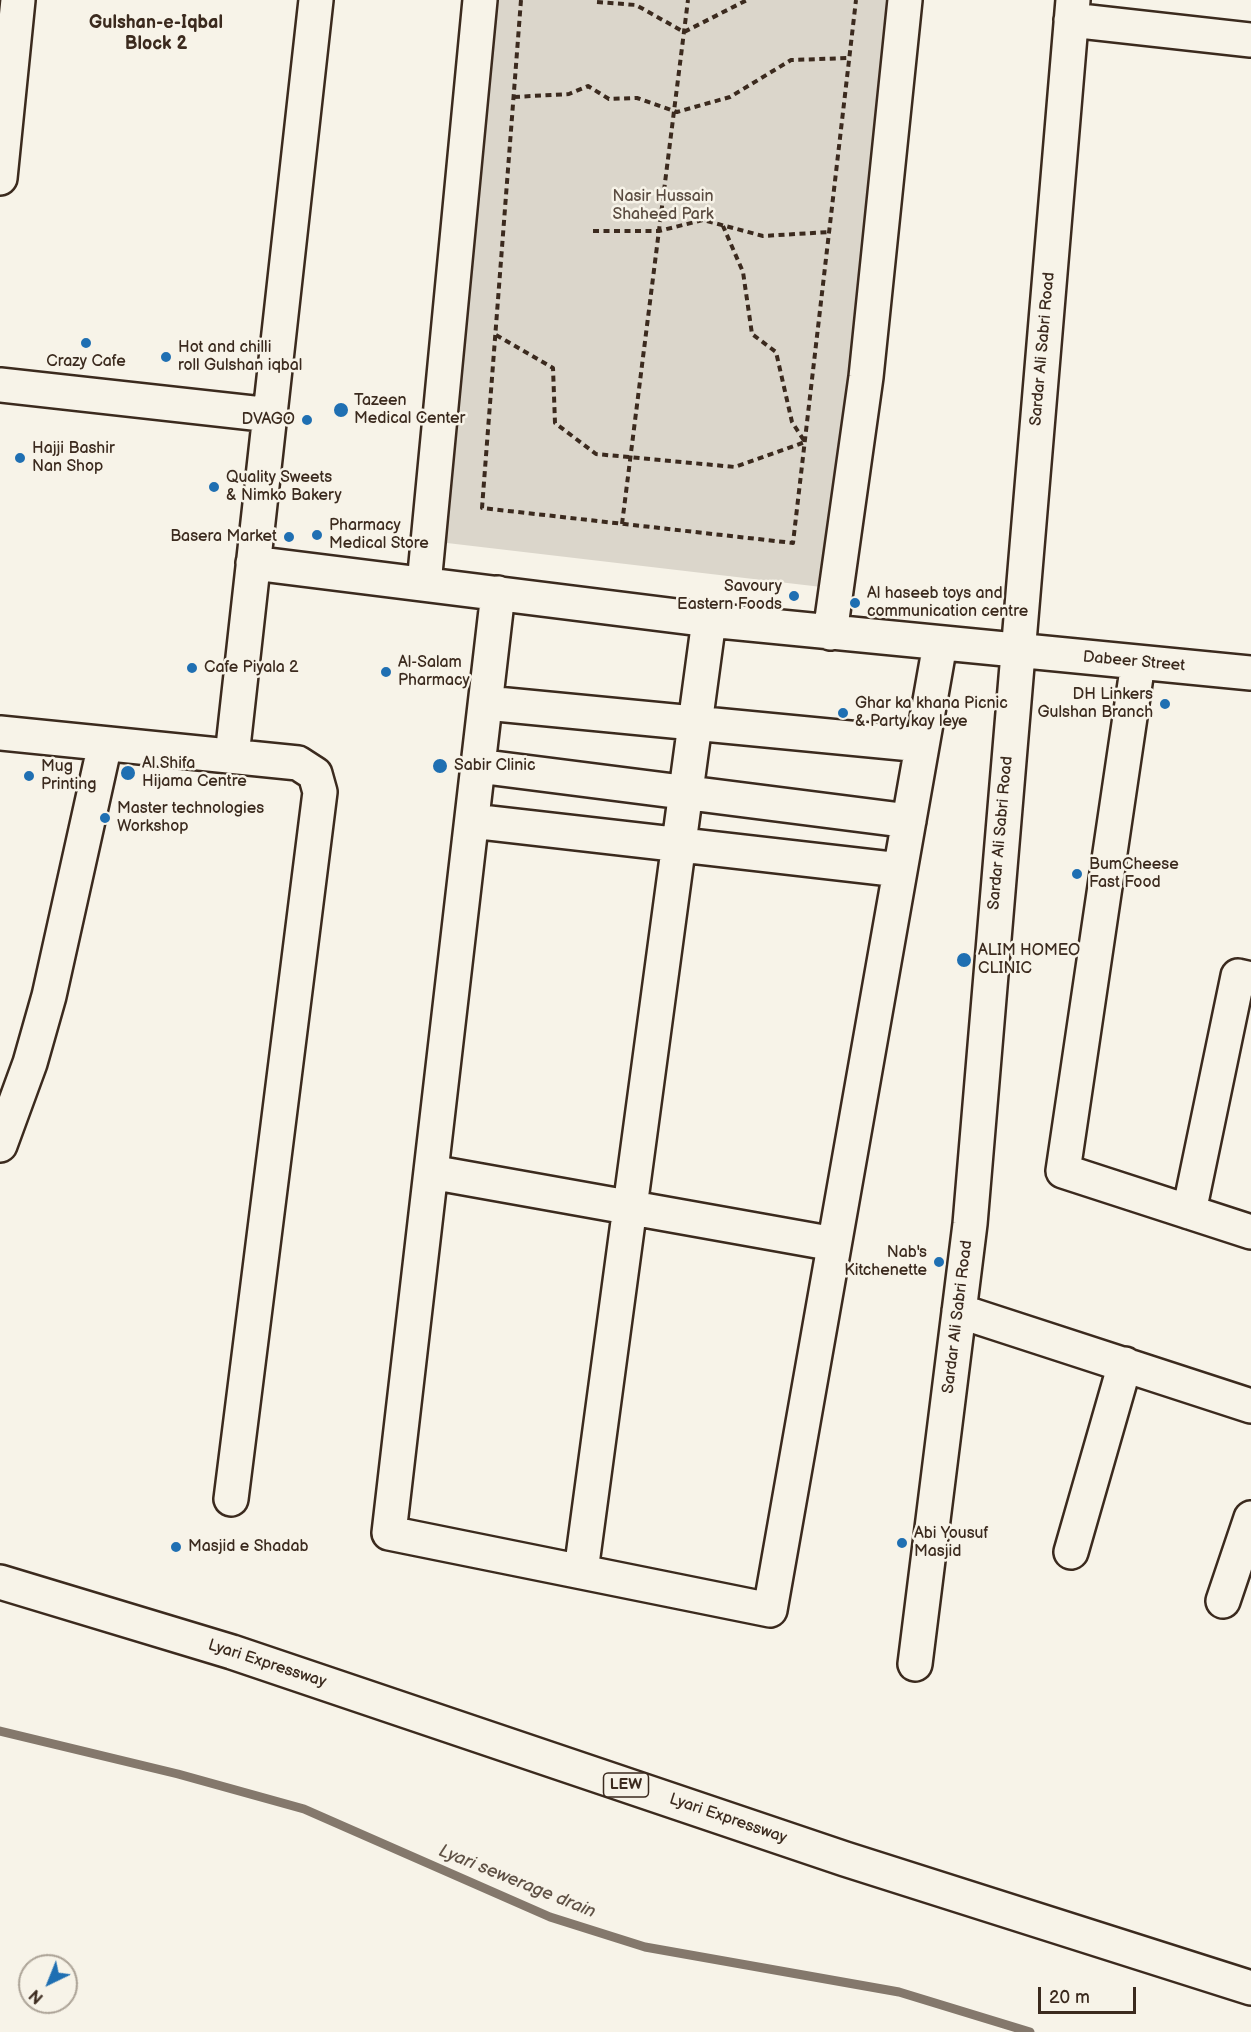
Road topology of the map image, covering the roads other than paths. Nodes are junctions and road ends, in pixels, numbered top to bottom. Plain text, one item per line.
1 (18, 0) edge
2 (316, 0) edge
3 (480, 0) edge
4 (905, 0) edge
5 (1072, 10) edge
6 (1251, 40) edge
7 (0, 178) edge
8 (0, 385) edge
9 (272, 415) junction
10 (253, 563) junction
11 (424, 584) junction
12 (498, 593) junction
13 (709, 620) junction
14 (830, 633) junction
15 (940, 644) junction
16 (1018, 651) junction
17 (1138, 663) junction
18 (1251, 673) edge
19 (486, 703) junction
20 (695, 723) junction
21 (0, 733) edge
22 (105, 744) junction
23 (922, 745) junction
24 (232, 756) junction
25 (478, 766) junction
26 (686, 792) junction
27 (909, 820) junction
28 (472, 821) junction
29 (679, 845) junction
30 (900, 870) junction
31 (1251, 979) edge
32 (0, 1145) edge
33 (431, 1172) junction
34 (630, 1208) junction
35 (1189, 1212) junction
36 (1251, 1232) edge
37 (834, 1244) junction
38 (959, 1311) junction
39 (1125, 1364) junction
40 (1251, 1406) edge
41 (231, 1499) dead end
42 (1251, 1518) edge
43 (1071, 1552) dead end
44 (581, 1571) junction
45 (0, 1582) edge
46 (1223, 1600) dead end
47 (915, 1664) dead end
48 (1251, 1988) edge

1 - 7 main road
2 - 9 main road
3 - 11 main road
4 - 14 main road
5 - 6 main road
5 - 16 main road, Sardar Ali Sabri Road
8 - 9 main road
9 - 10 main road
10 - 11 main road, Dabeer Street
10 - 24 main road
11 - 12 main road, Dabeer Street
12 - 13 main road, Dabeer Street
12 - 19 main road
13 - 14 main road, Dabeer Street
13 - 20 main road
14 - 15 main road, Dabeer Street
15 - 16 main road, Dabeer Street
15 - 23 main road
16 - 17 main road, Dabeer Street
16 - 38 main road, Sardar Ali Sabri Road
17 - 18 main road, Dabeer Street
17 - 35 main road
19 - 20 main road
19 - 25 main road
20 - 23 main road
20 - 26 main road
21 - 22 main road
22 - 24 main road
22 - 32 main road
23 - 27 main road
24 - 41 main road
25 - 26 main road
25 - 28 main road
26 - 27 main road
26 - 29 main road
27 - 30 main road
28 - 29 main road
28 - 33 main road
29 - 30 main road
29 - 34 main road
30 - 37 main road
31 - 35 main road
33 - 34 main road
33 - 44 main road
34 - 37 main road
34 - 44 main road
35 - 36 main road
37 - 44 main road
38 - 39 main road
38 - 47 main road, Sardar Ali Sabri Road
39 - 40 main road
39 - 43 main road
42 - 46 main road
45 - 48 main road, Lyari Expressway / LEW

